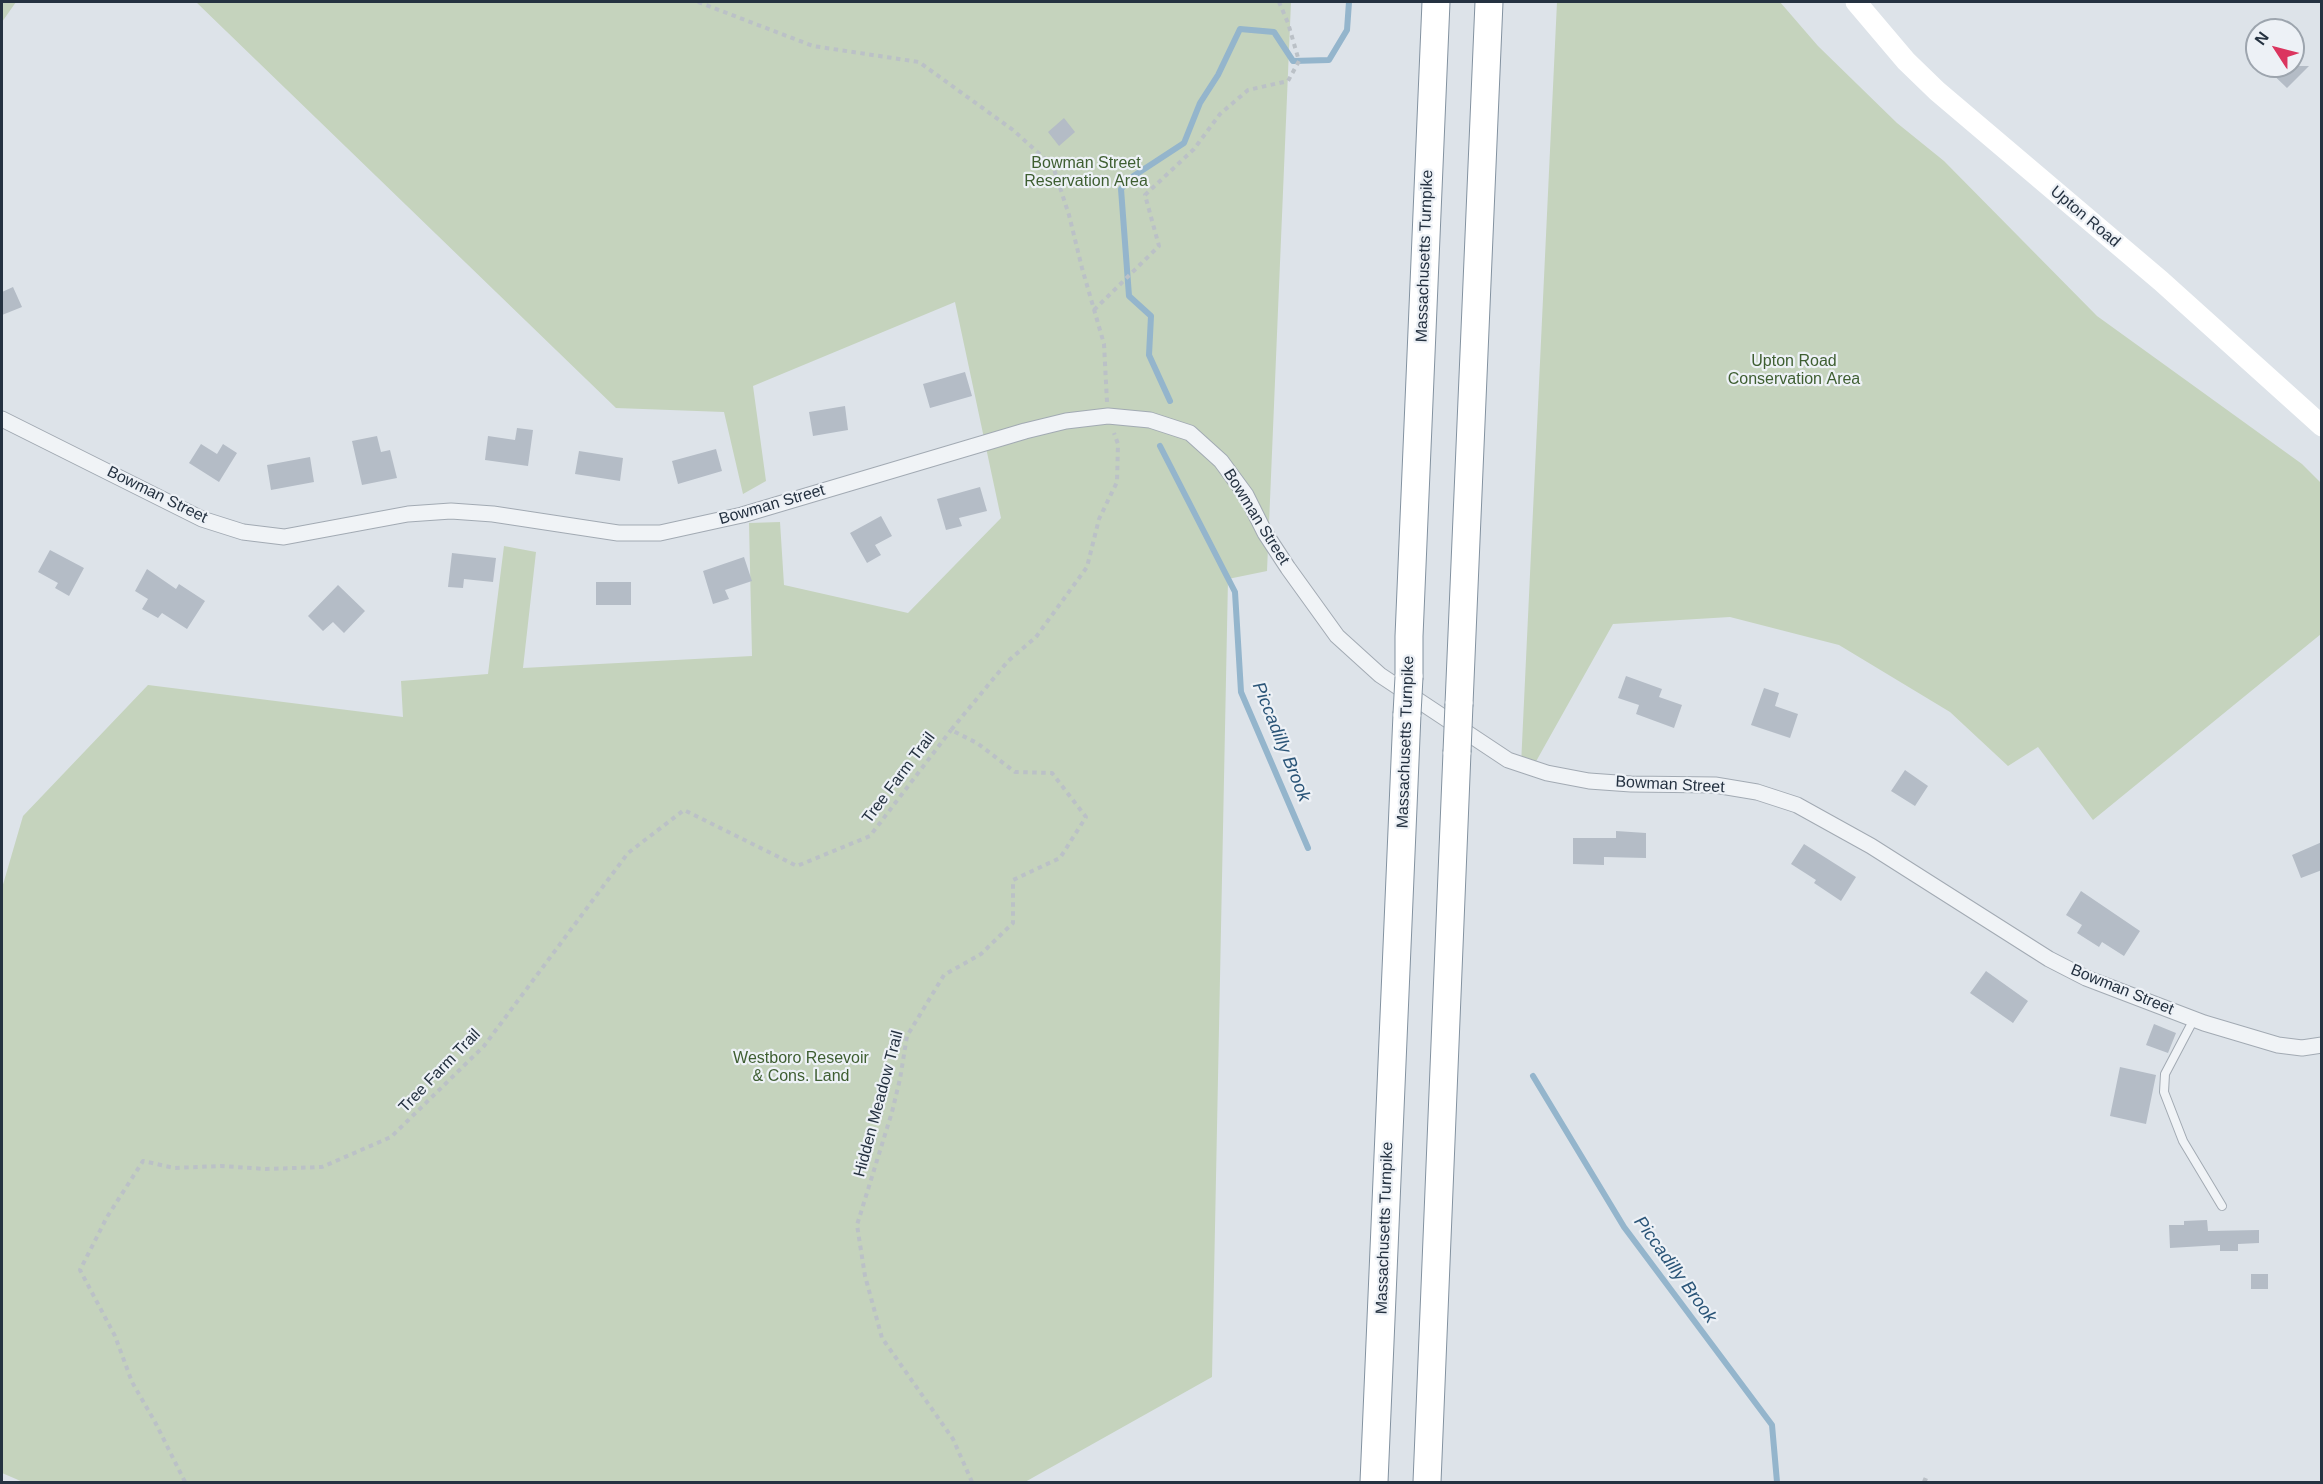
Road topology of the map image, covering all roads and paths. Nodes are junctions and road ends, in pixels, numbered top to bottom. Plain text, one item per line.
1 (698, 2) edge
2 (1279, 2) edge
3 (1436, 2) edge
4 (1489, 2) edge
5 (1856, 2) edge
6 (1094, 310) junction
7 (1108, 416) junction
8 (2, 419) edge
9 (2322, 426) edge
10 (951, 730) junction
11 (2194, 1019) junction
12 (2322, 1045) edge
13 (2222, 1206) dead end
14 (1923, 1479) dead end
15 (185, 1482) edge
16 (972, 1482) edge
17 (1374, 1482) edge
18 (1427, 1482) edge
19 (1930, 1482) edge

1 - 6 path
2 - 6 path
3 - 17 highway, Massachusetts Turnpike, bridge
4 - 18 highway, bridge
5 - 9 main road, Upton Road
6 - 7 path
7 - 8 street, Bowman Street
7 - 10 path
7 - 11 street, Bowman Street
10 - 15 path, Tree Farm Trail
10 - 16 path, Hidden Meadow Trail
11 - 12 street, Bowman Street
11 - 13 lane
14 - 19 path

